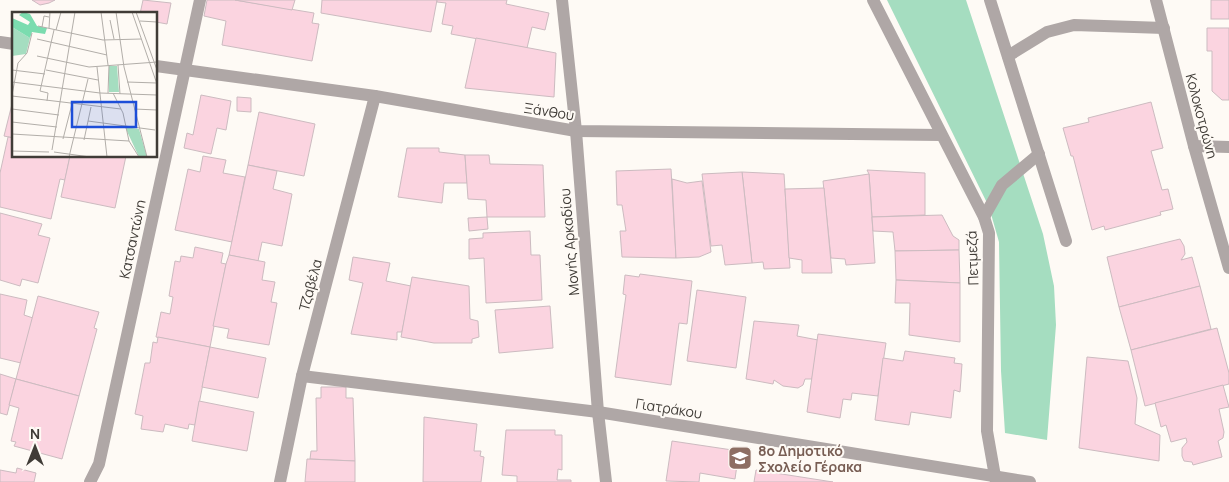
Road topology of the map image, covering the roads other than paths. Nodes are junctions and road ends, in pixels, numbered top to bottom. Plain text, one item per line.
1 (200, 0) edge
2 (562, 0) edge
3 (873, 0) edge
4 (990, 0) edge
5 (1156, 0) edge
6 (1164, 28) junction
7 (1008, 56) junction
8 (158, 66) edge
9 (184, 70) junction
10 (375, 96) junction
11 (576, 131) junction
12 (941, 135) junction
13 (1194, 146) junction
14 (1229, 147) edge
15 (1039, 154) junction
16 (984, 216) junction
17 (1066, 241) dead end
18 (1229, 268) edge
19 (302, 376) junction
20 (598, 412) junction
21 (996, 479) edge
22 (90, 482) edge
23 (280, 482) edge
24 (606, 482) edge
25 (1030, 482) edge

1 - 9 street, Κατσαντώνη
2 - 11 street, Μονής Αρκαδίου
3 - 12 street, Πετμεζά
4 - 7 street
5 - 6 street, Κολοκοτρώνη
6 - 7 street
6 - 13 street, Κολοκοτρώνη
7 - 15 street
8 - 9 street, Ξάνθου
9 - 10 street, Ξάνθου
9 - 22 street, Κατσαντώνη
10 - 11 street, Ξάνθου
10 - 19 street, Τζαβέλα
11 - 12 street, Ξάνθου
11 - 20 street, Μονής Αρκαδίου
12 - 16 street, Πετμεζά
13 - 14 street
13 - 18 street, Κολοκοτρώνη
15 - 16 street
15 - 17 street
16 - 21 street, Πετμεζά
19 - 20 street, Γιατράκου
19 - 23 street, Τζαβέλα
20 - 21 street, Γιατράκου
20 - 24 street, Μονής Αρκαδίου
21 - 25 street, Γιατράκου

